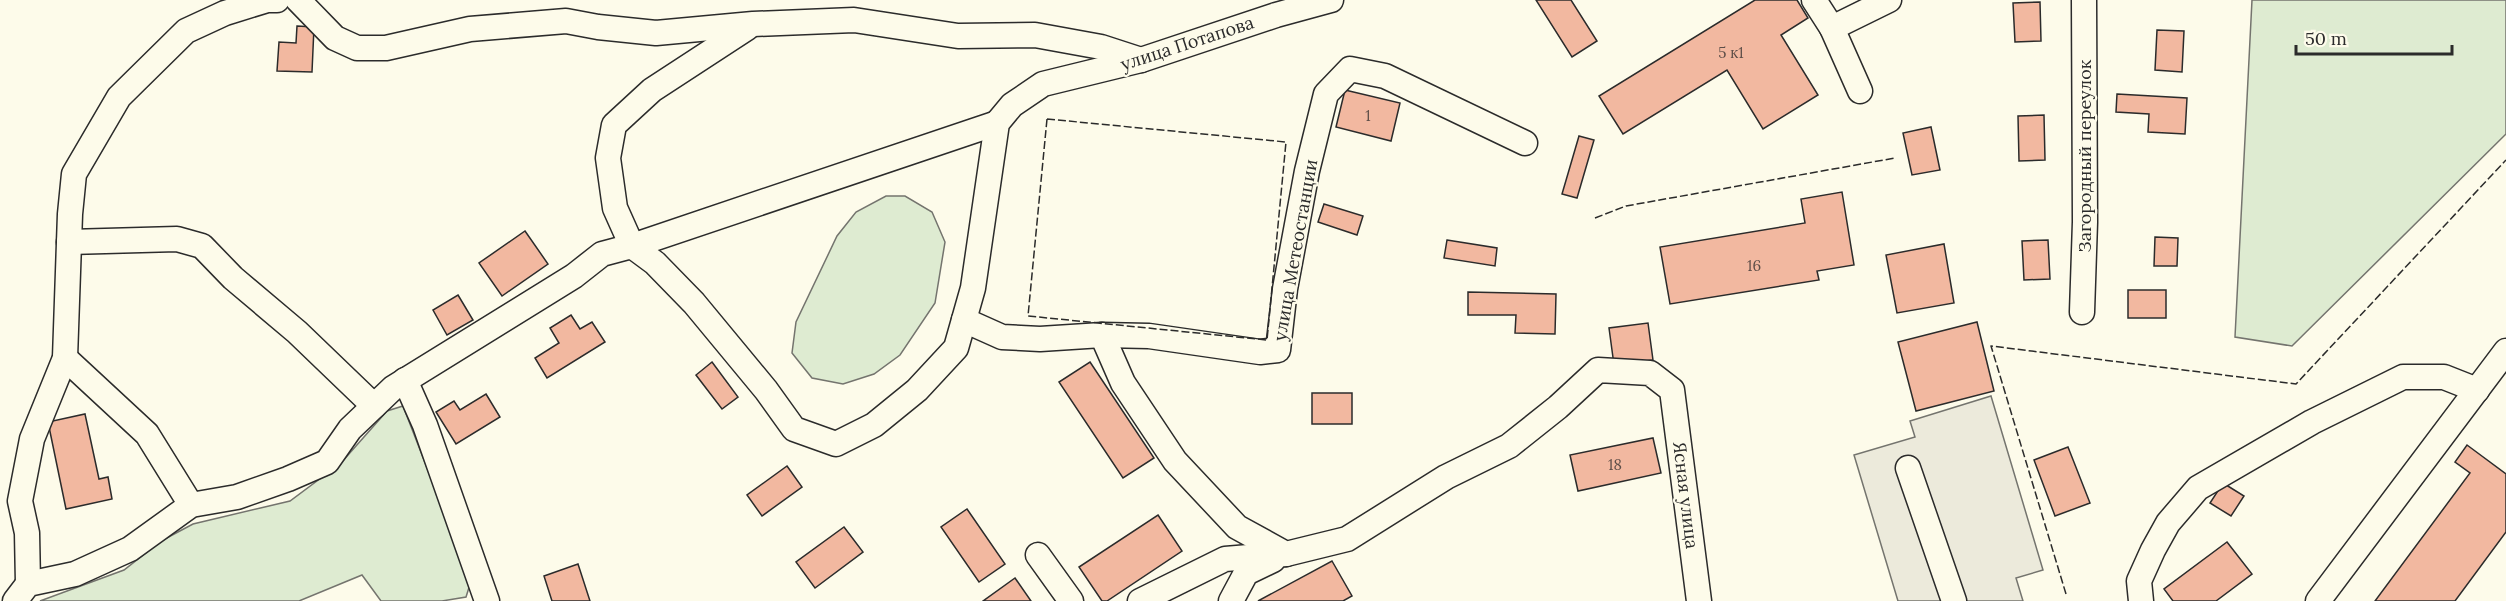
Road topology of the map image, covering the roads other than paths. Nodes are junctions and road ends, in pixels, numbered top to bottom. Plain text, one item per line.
1 (277, 0) edge
2 (298, 0) edge
3 (1331, 0) edge
4 (1814, 0) edge
5 (1889, 0) edge
6 (2084, 0) edge
7 (753, 24) junction
8 (1832, 28) junction
9 (1141, 60) junction
10 (1860, 91) dead end
11 (997, 123) junction
12 (1525, 143) dead end
13 (69, 242) junction
14 (632, 246) junction
15 (2082, 312) dead end
16 (964, 320) junction
17 (1102, 335) junction
18 (2506, 351) edge
19 (66, 358) junction
20 (405, 380) junction
21 (2477, 390) junction
22 (374, 406) junction
23 (1908, 468) dead end
24 (190, 505) junction
25 (1286, 554) junction
26 (1038, 555) dead end
27 (22, 593) edge
28 (487, 601) edge
29 (1071, 601) edge
30 (1140, 601) edge
31 (1231, 601) edge
32 (1699, 601) edge
33 (1954, 601) edge
34 (2141, 601) edge
35 (2318, 601) edge

1 - 13 street
2 - 7 street
3 - 9 street, улица Потапова
4 - 8 street
5 - 8 street
6 - 15 street, Загородный переулок
7 - 9 street
7 - 14 street
8 - 10 street
9 - 11 street, улица Потапова
11 - 14 street
11 - 16 street
12 - 17 street, улица Метеостанции
13 - 19 street
13 - 22 street
14 - 16 street
14 - 20 street
16 - 17 street, улица Метеостанции
17 - 25 street
18 - 21 street
19 - 24 street
19 - 27 street
20 - 22 street
20 - 28 street
21 - 34 street
21 - 35 street
22 - 24 street
23 - 33 street
24 - 27 street
25 - 30 street
25 - 31 street
25 - 32 street, Ясная улица
26 - 29 street

